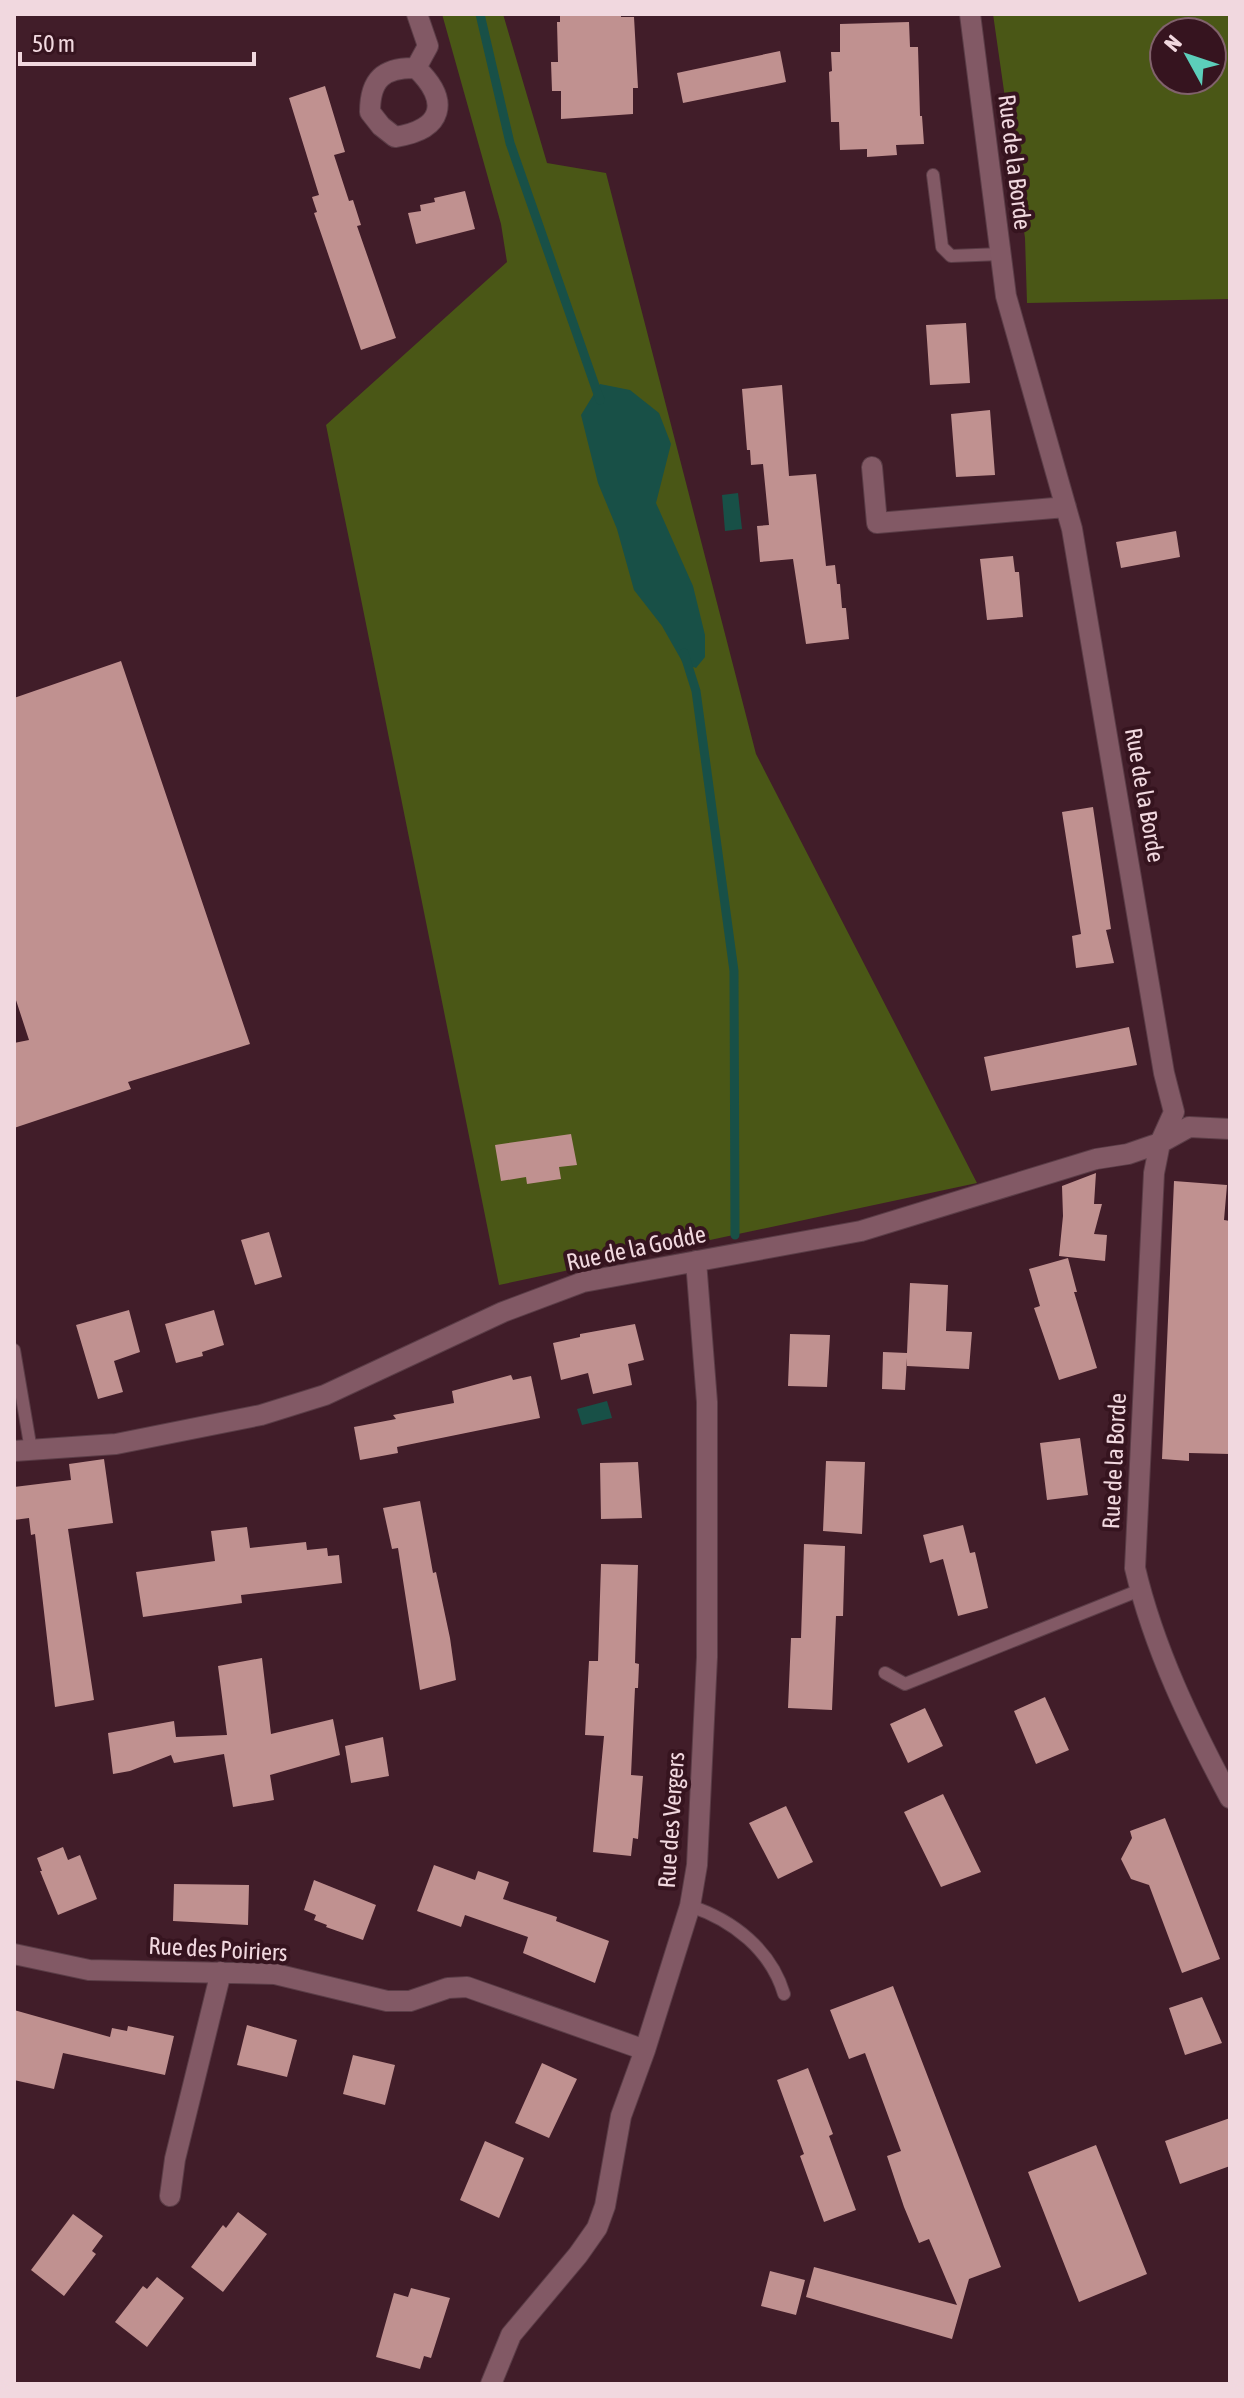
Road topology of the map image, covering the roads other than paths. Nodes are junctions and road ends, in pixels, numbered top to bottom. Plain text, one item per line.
1 (417, 14) edge
2 (970, 14) edge
3 (416, 68) dead end
4 (933, 175) dead end
5 (1001, 254) junction
6 (872, 467) dead end
7 (1066, 507) junction
8 (1230, 1129) edge
9 (1160, 1143) junction
10 (696, 1261) junction
11 (14, 1350) edge
12 (23, 1451) edge
13 (1140, 1590) junction
14 (885, 1673) dead end
15 (1230, 1798) edge
16 (690, 1906) junction
17 (14, 1954) edge
18 (221, 1972) junction
19 (784, 1994) dead end
20 (645, 2050) junction
21 (170, 2196) dead end
22 (491, 2384) edge

1 - 3 street
2 - 5 street, Rue de la Borde
4 - 5 lane
5 - 7 street, Rue de la Borde
6 - 7 street
7 - 9 street, Rue de la Borde
8 - 9 street, Rue de la Godde
9 - 10 street, Rue de la Godde
9 - 13 street, Rue de la Borde
10 - 12 street, Rue de la Godde
10 - 16 street, Rue des Vergers
11 - 12 lane
13 - 14 lane
13 - 15 street, Rue de la Borde
16 - 19 lane
16 - 20 street, Rue des Vergers
17 - 18 street, Rue des Poiriers
18 - 20 street, Rue des Poiriers
18 - 21 street
20 - 22 street, Rue des Vergers

